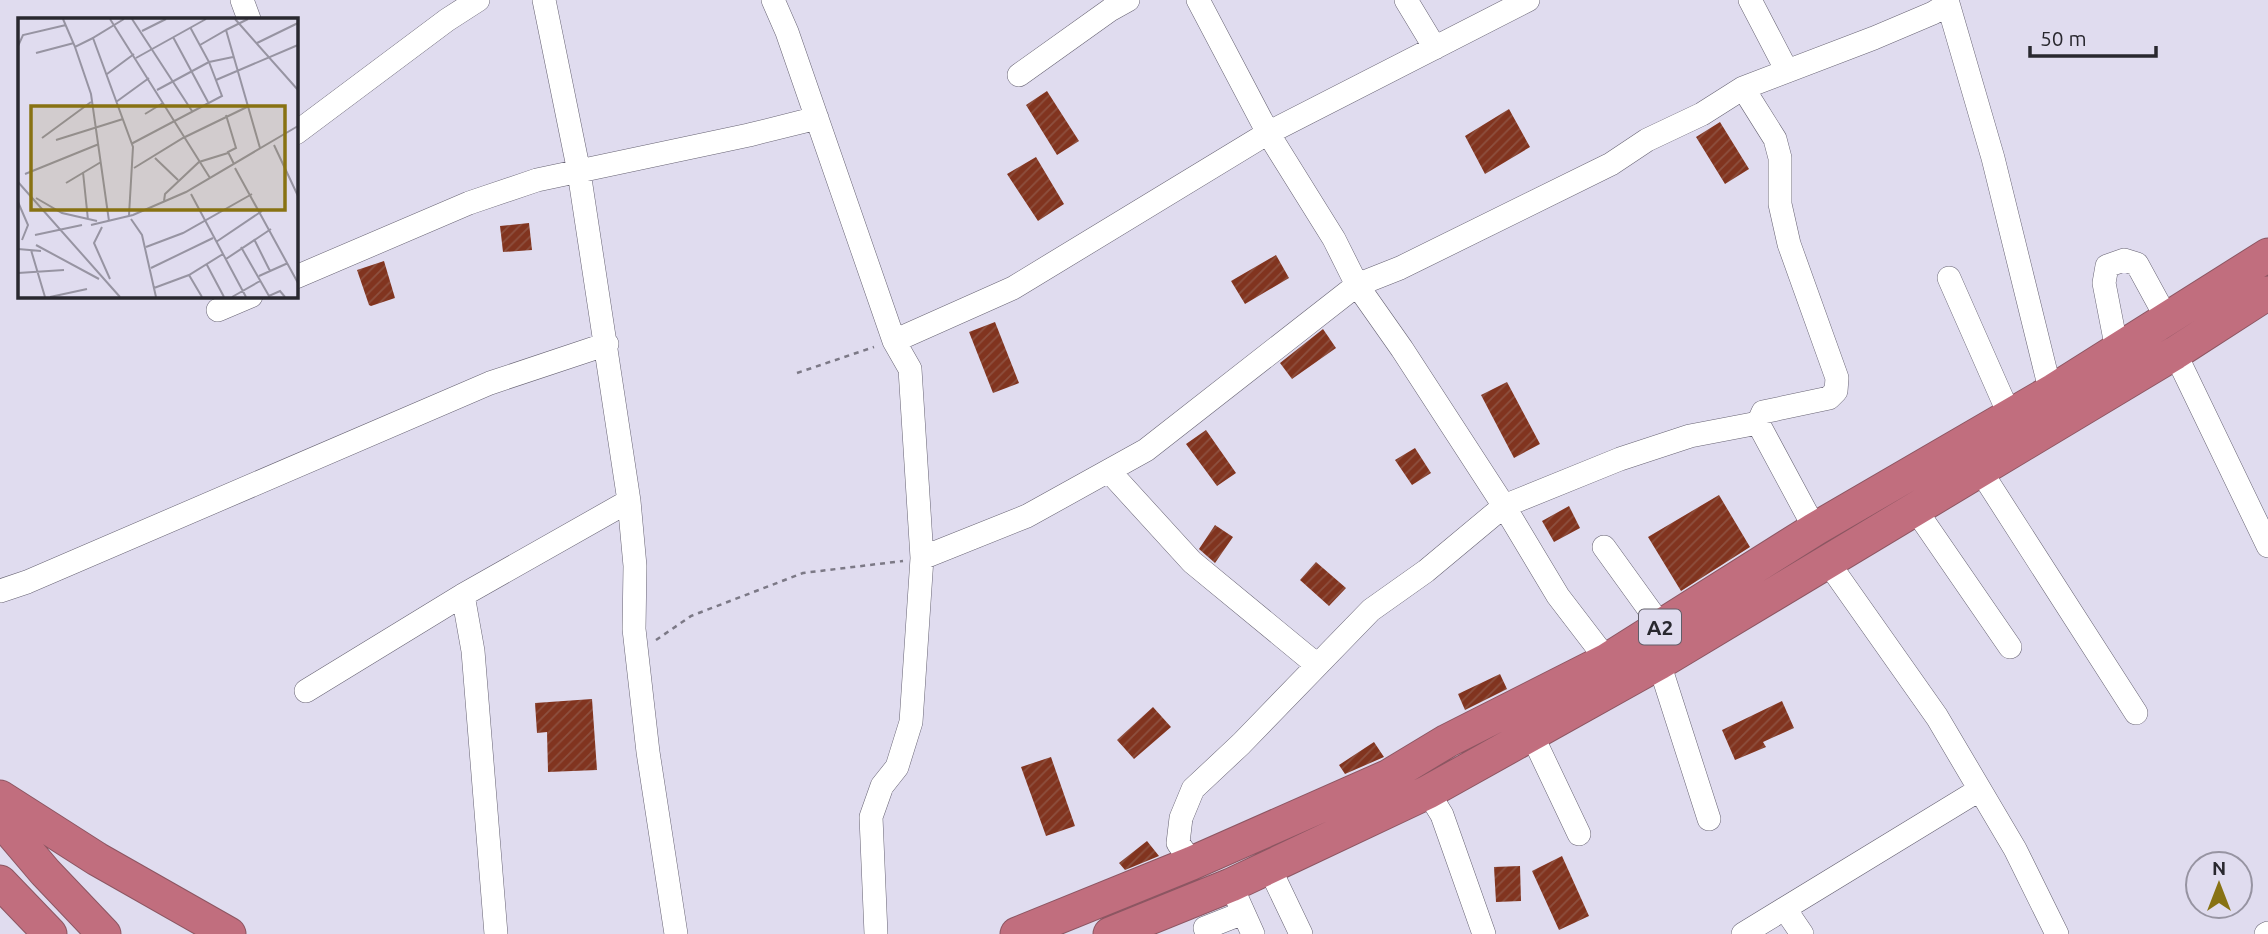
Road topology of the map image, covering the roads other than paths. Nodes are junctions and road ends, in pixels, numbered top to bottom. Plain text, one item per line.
1 (242, 0) edge
2 (478, 0) edge
3 (544, 0) edge
4 (773, 0) edge
5 (1128, 0) edge
6 (1198, 0) edge
7 (1406, 0) edge
8 (1528, 0) edge
9 (1750, 0) edge
10 (1948, 2) edge
11 (249, 18) edge
12 (1435, 48) junction
13 (1787, 71) junction
14 (1020, 75) dead end
15 (1743, 88) junction
16 (817, 118) junction
17 (298, 132) edge
18 (1268, 133) junction
19 (579, 172) junction
20 (2268, 255) edge
21 (298, 276) edge
22 (1949, 278) dead end
23 (1357, 285) junction
24 (2268, 293) edge
25 (246, 298) edge
26 (218, 310) dead end
27 (2167, 319) junction
28 (894, 341) junction
29 (607, 344) junction
30 (2117, 350) junction
31 (2175, 353) junction
32 (2054, 390) junction
33 (2010, 414) junction
34 (1758, 423) junction
35 (1980, 470) junction
36 (1109, 471) junction
37 (629, 501) junction
38 (1504, 506) junction
39 (1915, 509) junction
40 (1815, 529) junction
41 (2268, 546) edge
42 (1604, 547) dead end
43 (922, 558) junction
44 (1827, 561) junction
45 (0, 591) edge
46 (463, 595) junction
47 (1661, 626) junction
48 (2010, 647) dead end
49 (1607, 660) junction
50 (1659, 663) junction
51 (1317, 665) junction
52 (306, 691) dead end
53 (2136, 713) dead end
54 (1531, 733) junction
55 (1979, 790) junction
56 (1428, 792) junction
57 (0, 797) edge
58 (0, 819) edge
59 (1709, 819) dead end
60 (1579, 834) dead end
61 (1192, 863) junction
62 (1269, 867) junction
63 (0, 882) edge
64 (1237, 899) junction
65 (1785, 909) junction
66 (1201, 921) edge
67 (50, 934) edge
68 (104, 934) edge
69 (229, 934) edge
70 (496, 934) edge
71 (676, 934) edge
72 (876, 934) edge
73 (1017, 934) edge
74 (1111, 934) edge
75 (1253, 934) edge
76 (1301, 934) edge
77 (1485, 934) edge
78 (1743, 934) edge
79 (1801, 934) edge
80 (2057, 934) edge

1 - 11 street
2 - 17 street
3 - 19 street
4 - 16 street
5 - 14 street
6 - 18 street
7 - 12 street
8 - 12 street
9 - 13 street
10 - 13 street
10 - 32 street
12 - 18 street
13 - 15 street
15 - 23 street
15 - 34 street
16 - 19 street
16 - 28 street
18 - 23 street
18 - 28 street
19 - 21 street
19 - 29 street
20 - 27 highway, A2
22 - 33 street
23 - 36 street
23 - 38 street
24 - 31 highway, A2
25 - 26 street
27 - 30 highway, A2
27 - 30 street
28 - 43 street
29 - 37 street
29 - 45 street
30 - 32 highway, A2
31 - 35 highway, A2
31 - 41 street
32 - 33 highway, A2
33 - 40 highway, A2
34 - 38 street
34 - 40 street
35 - 39 highway, A2
35 - 53 street
36 - 43 street
36 - 51 street
37 - 46 street
37 - 71 street
38 - 49 street
38 - 51 street
39 - 44 highway, A2
39 - 48 street
40 - 47 highway, A2
42 - 47 street
43 - 72 street
44 - 50 highway, A2
44 - 55 street
46 - 52 street
46 - 70 street
47 - 49 highway, A2
49 - 61 highway, A2
50 - 54 highway, A2
50 - 59 street
51 - 61 street
54 - 56 highway, A2
54 - 60 street
55 - 65 street
55 - 80 street
56 - 62 highway, A2
56 - 77 street
57 - 69 highway
58 - 68 highway
61 - 73 highway, A2
62 - 64 highway, A2
62 - 76 street
63 - 67 highway
64 - 66 highway, A2
64 - 75 street
65 - 78 street
65 - 79 street
66 - 74 highway, A2

